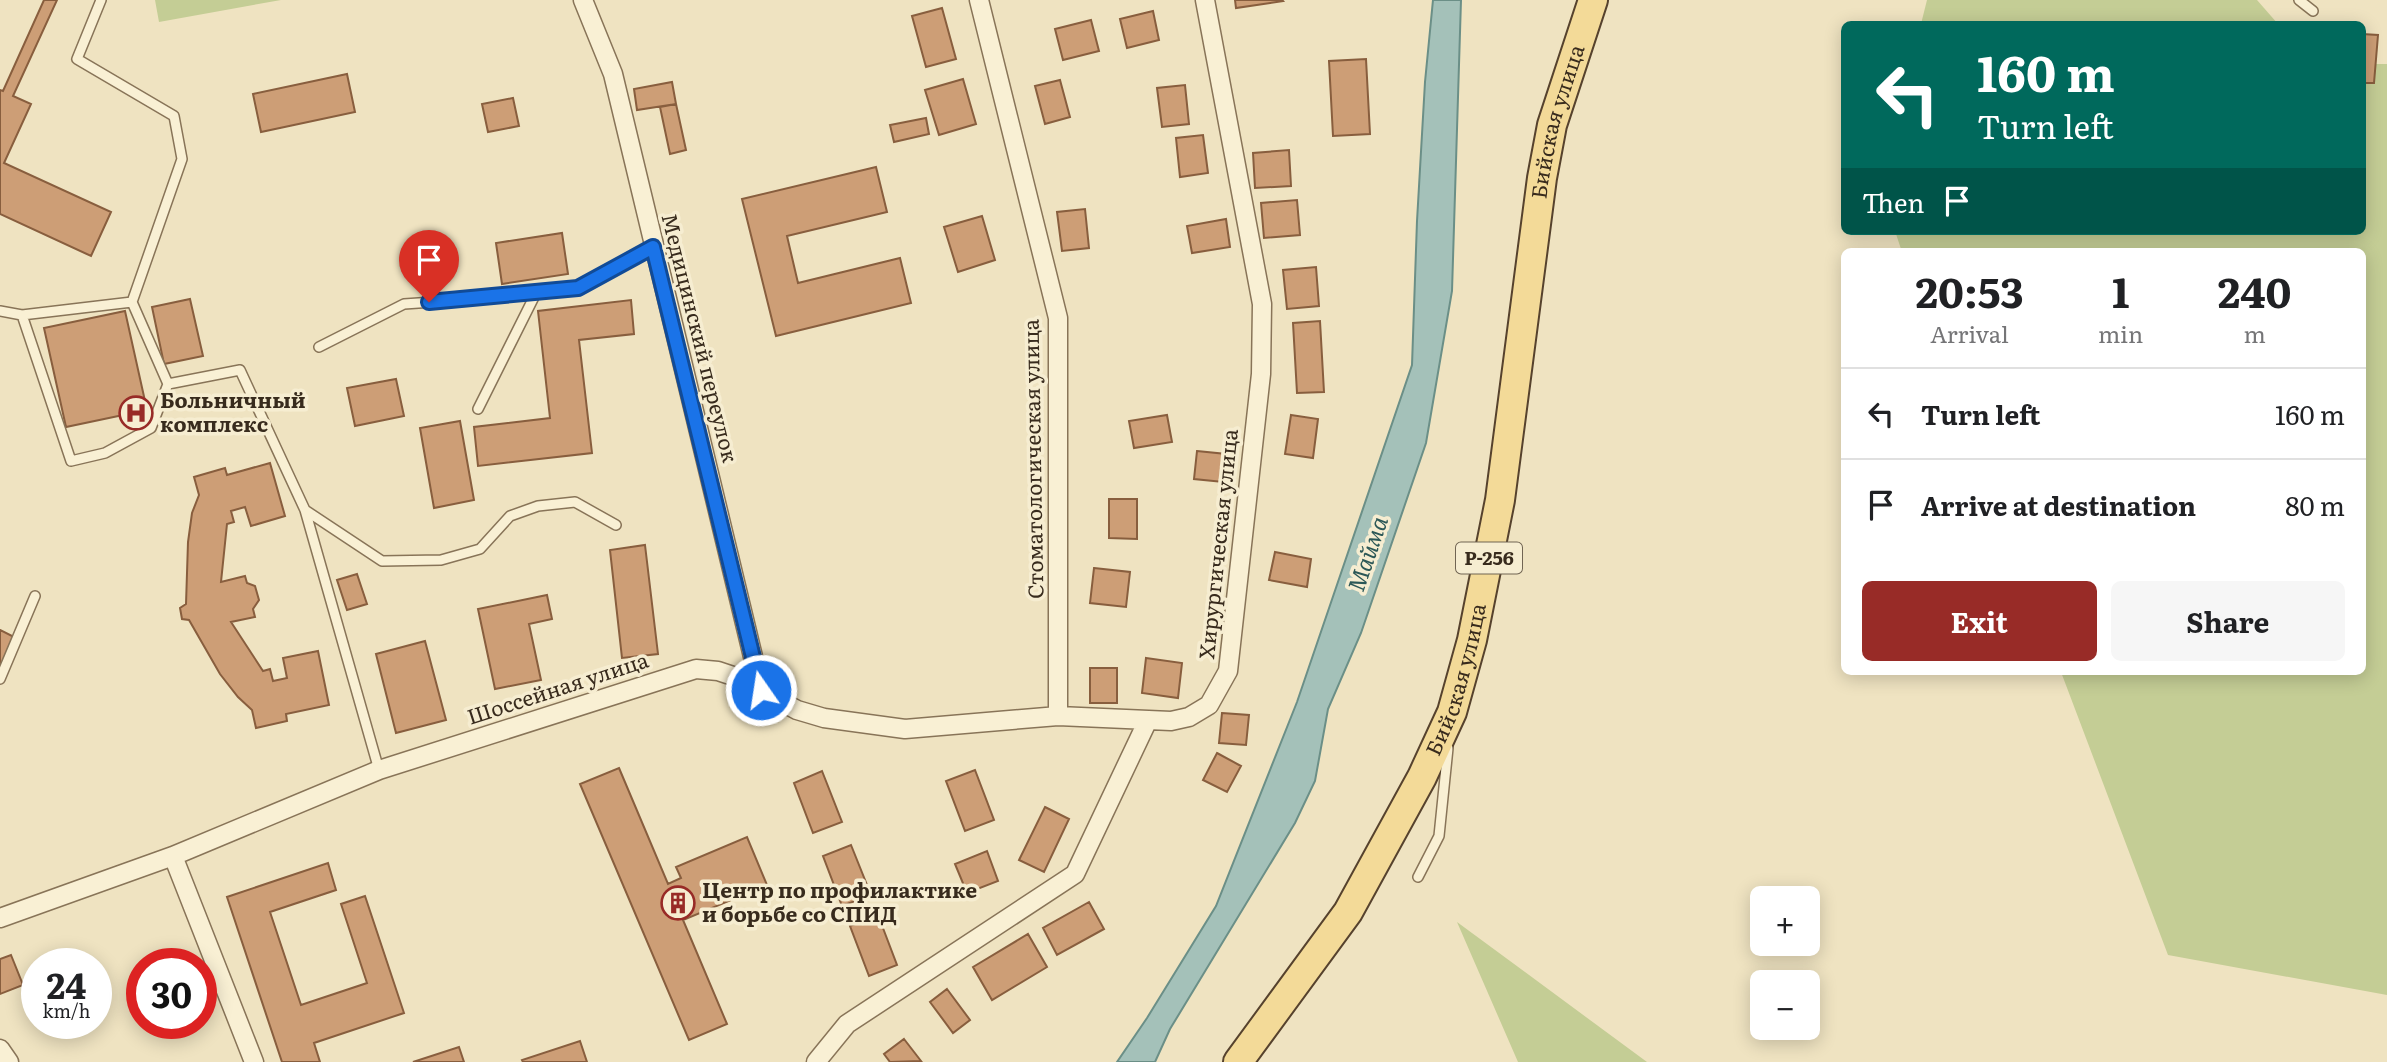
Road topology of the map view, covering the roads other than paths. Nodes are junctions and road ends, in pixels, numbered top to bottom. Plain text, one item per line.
1 (101, 0) edge
2 (583, 0) edge
3 (979, 0) edge
4 (1205, 0) edge
5 (1593, 0) edge
6 (2299, 0) edge
7 (2313, 11) dead end
8 (653, 247) junction
9 (536, 293) junction
10 (132, 302) junction
11 (0, 311) edge
12 (22, 315) junction
13 (319, 347) dead end
14 (168, 384) junction
15 (478, 409) dead end
16 (305, 510) junction
17 (616, 525) dead end
18 (35, 596) dead end
19 (0, 679) edge
20 (761, 690) junction
21 (1452, 712) junction
22 (1058, 716) junction
23 (1148, 720) junction
24 (379, 770) junction
25 (173, 856) junction
26 (1418, 877) dead end
27 (0, 918) edge
28 (0, 1049) edge
29 (9, 1062) edge
30 (254, 1062) edge
31 (816, 1062) edge
32 (1238, 1062) edge

1 - 10 lane
2 - 8 street, Медицинский переулок
3 - 22 street, Стоматологическая улица
4 - 23 street, Хирургическая улица
5 - 21 main road, Бийская улица / Р-256
6 - 7 lane
8 - 9 lane
8 - 20 street, Медицинский переулок
9 - 13 lane
9 - 15 lane
10 - 12 lane
10 - 14 lane
11 - 12 lane
12 - 14 lane
14 - 16 lane
16 - 17 lane
16 - 24 lane
18 - 19 lane
20 - 22 street, Шоссейная улица
20 - 24 street, Шоссейная улица
21 - 26 lane
21 - 32 main road, Бийская улица / Р-256
22 - 23 street, Шоссейная улица
23 - 31 street
24 - 25 street, Шоссейная улица
25 - 27 street, Шоссейная улица
25 - 30 street
28 - 29 street

